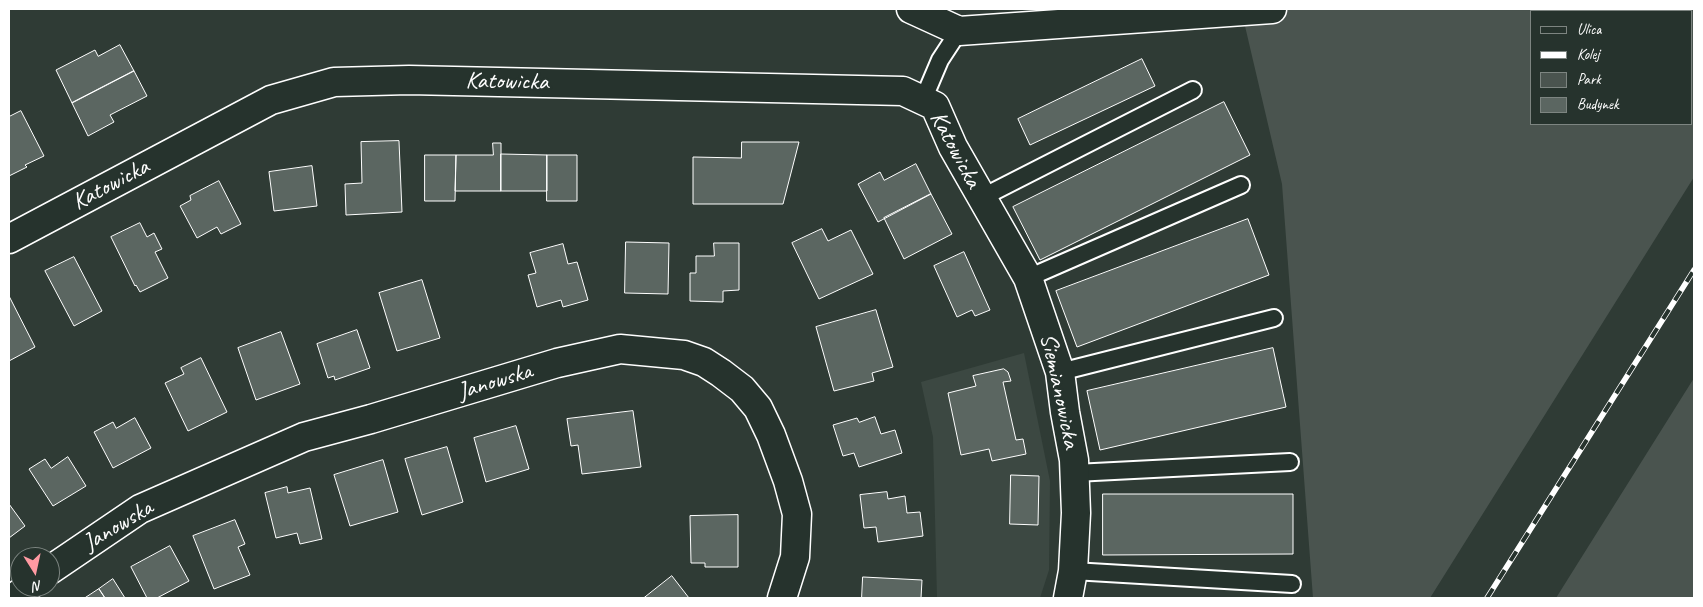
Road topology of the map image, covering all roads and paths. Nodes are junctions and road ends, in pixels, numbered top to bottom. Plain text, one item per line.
1 (911, 9) edge
2 (1272, 9) edge
3 (959, 31) junction
4 (1194, 90) dead end
5 (923, 100) junction
6 (1242, 185) dead end
7 (981, 198) junction
8 (9, 239) edge
9 (1028, 278) junction
10 (1274, 318) dead end
11 (1060, 372) junction
12 (1290, 462) dead end
13 (1075, 473) junction
14 (60, 563) edge
15 (1073, 571) junction
16 (1292, 584) dead end
17 (782, 598) edge
18 (1068, 598) edge

1 - 3 street
2 - 3 street
3 - 5 lane
4 - 7 lane
5 - 7 street, Katowicka
5 - 8 street, Katowicka
6 - 9 lane
7 - 9 street, Siemianowicka
9 - 11 street, Siemianowicka
10 - 11 lane
11 - 13 street, Siemianowicka
12 - 13 lane
13 - 15 street, Siemianowicka
14 - 17 street, Janowska
15 - 16 lane
15 - 18 street, Siemianowicka

